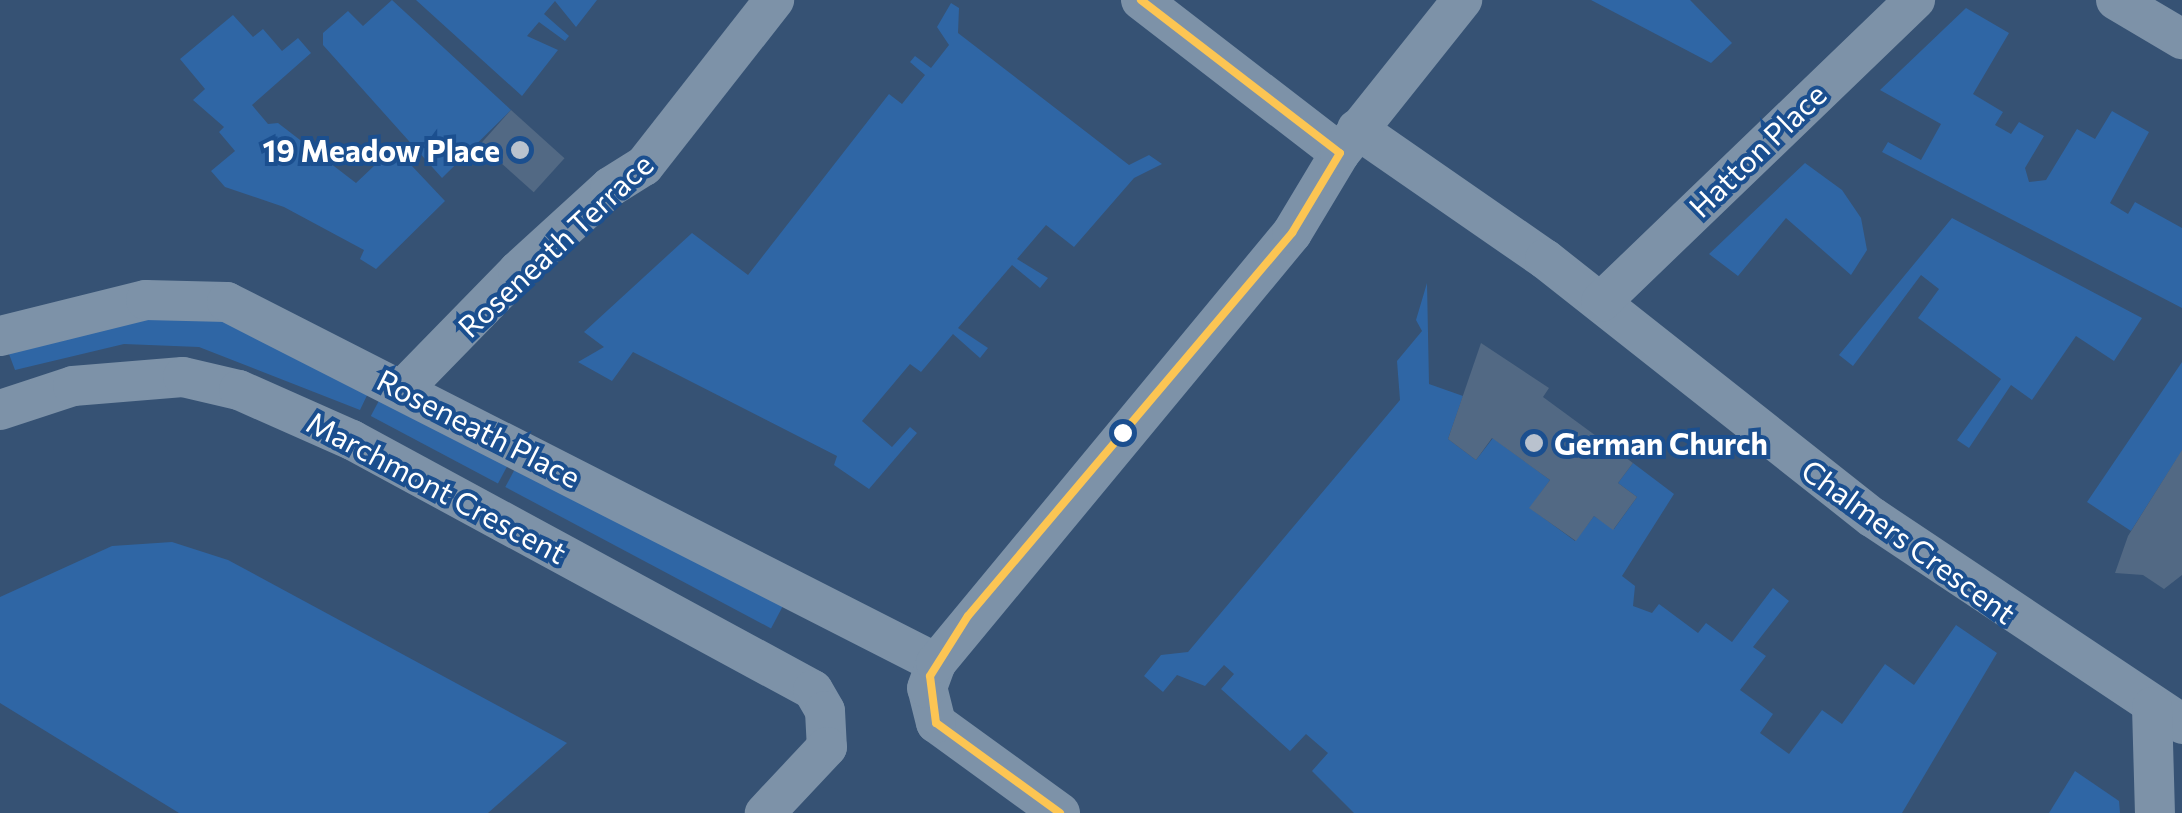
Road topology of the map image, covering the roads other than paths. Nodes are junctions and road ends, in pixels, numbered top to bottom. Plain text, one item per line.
1 (774, 0) edge
2 (1141, 0) edge
3 (1462, 0) edge
4 (1916, 0) edge
5 (2116, 0) edge
6 (2182, 40) edge
7 (1349, 141) junction
8 (1601, 302) junction
9 (0, 336) edge
10 (403, 389) junction
11 (0, 410) edge
12 (936, 663) junction
13 (2167, 716) edge
14 (765, 813) edge
15 (1060, 813) edge
16 (2155, 813) edge

1 - 10 street, Roseneath Terrace
2 - 7 street, Chalmers Crescent
3 - 7 street
4 - 8 street, Hatton Place
5 - 6 street
7 - 8 street, Chalmers Crescent
7 - 12 street
8 - 13 street, Chalmers Crescent
9 - 10 street, Roseneath Place
10 - 12 street, Roseneath Place
11 - 14 street, Marchmont Crescent
12 - 15 street
13 - 16 street

